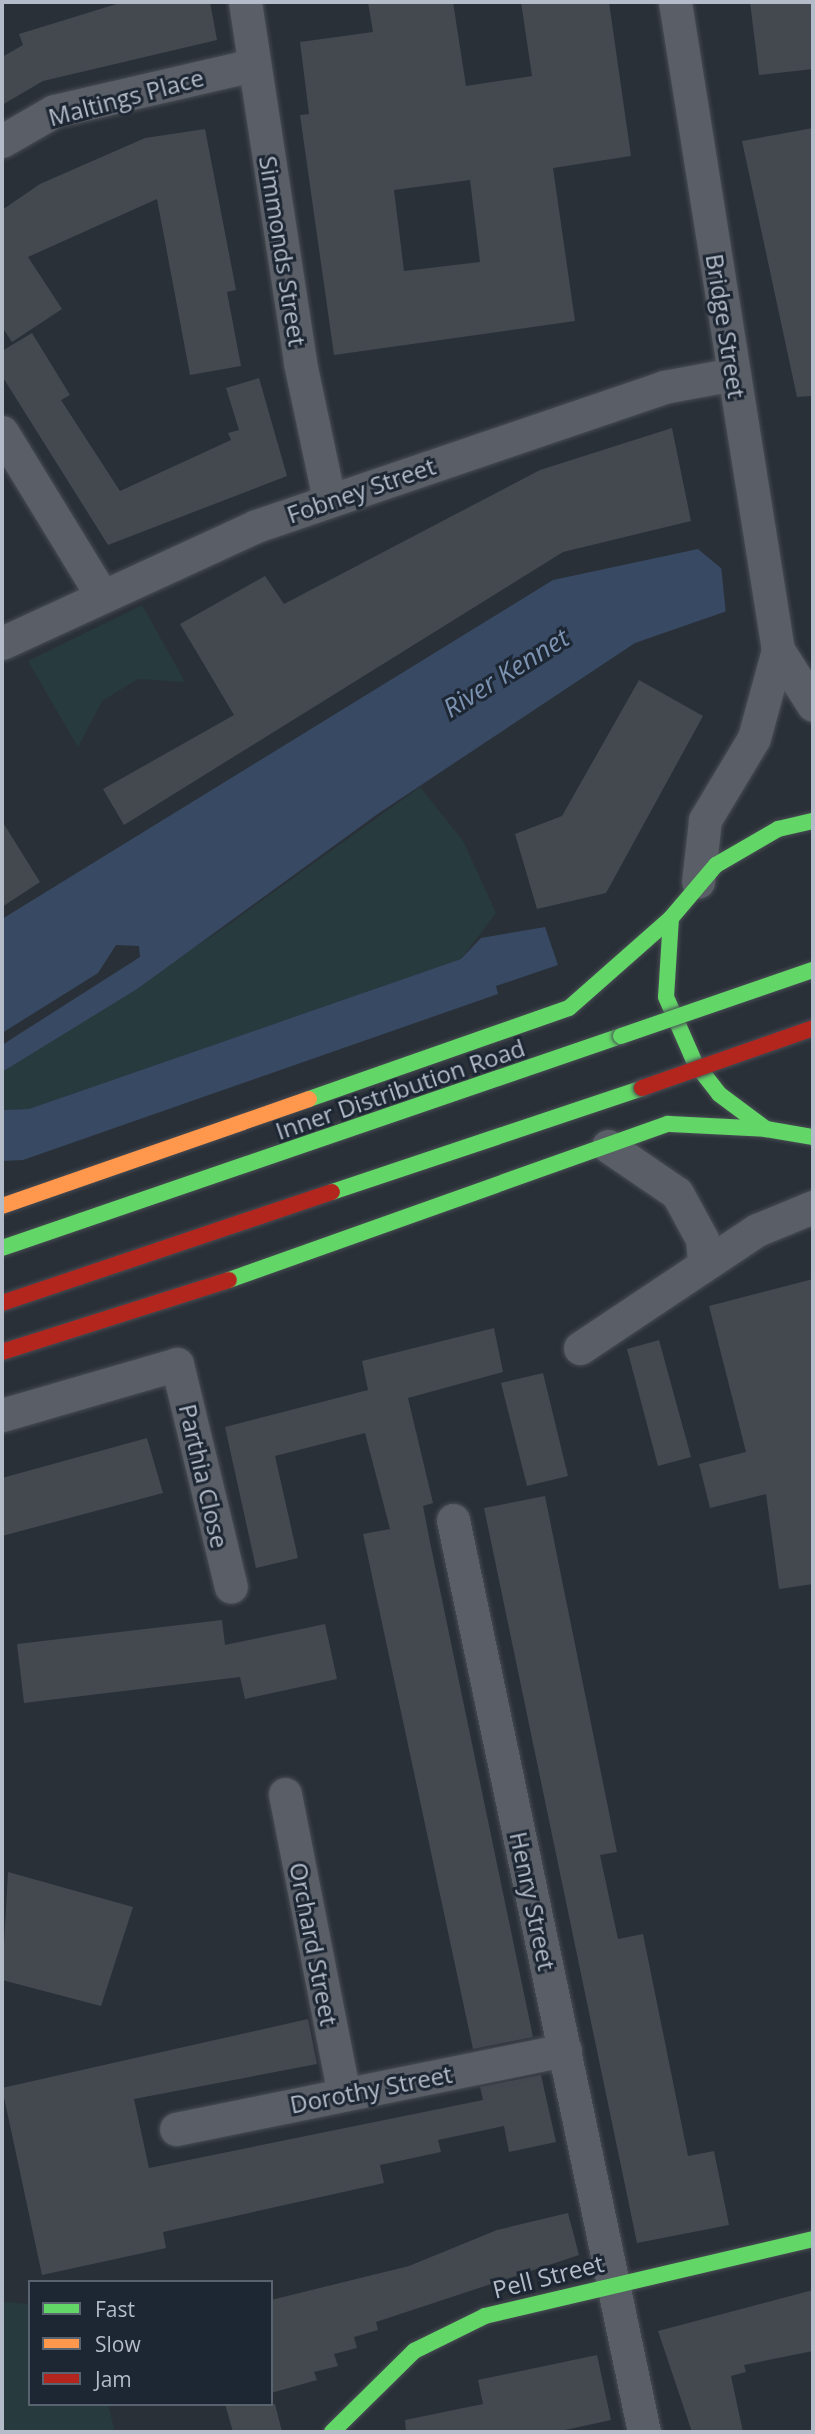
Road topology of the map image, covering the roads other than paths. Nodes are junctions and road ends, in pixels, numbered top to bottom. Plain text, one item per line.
1 (245, 2) edge
2 (675, 2) edge
3 (254, 65) junction
4 (2, 141) edge
5 (734, 374) junction
6 (2, 432) edge
7 (328, 499) junction
8 (101, 594) junction
9 (2, 643) edge
10 (778, 650) junction
11 (813, 705) edge
12 (813, 821) edge
13 (698, 882) junction
14 (671, 918) junction
15 (813, 970) edge
16 (813, 1028) edge
17 (766, 1129) junction
18 (783, 1135) junction
19 (813, 1137) edge
20 (608, 1146) junction
21 (803, 1153) dead end
22 (2, 1206) edge
23 (813, 1207) edge
24 (2, 1248) edge
25 (704, 1263) junction
26 (2, 1303) edge
27 (580, 1348) dead end
28 (2, 1352) edge
29 (2, 1415) edge
30 (453, 1520) dead end
31 (231, 1587) dead end
32 (285, 1794) dead end
33 (565, 2050) junction
34 (344, 2094) junction
35 (176, 2129) dead end
36 (813, 2239) edge
37 (617, 2282) junction
38 (344, 2428) edge
39 (644, 2432) edge

1 - 3 street, Simmonds Street
2 - 5 street, Bridge Street
3 - 4 street, Maltings Place
3 - 7 street, Simmonds Street
5 - 7 street, Fobney Street
5 - 10 street, Bridge Street
6 - 8 street
7 - 8 street, Fobney Street
8 - 9 street, Fobney Street
10 - 11 street, Bridge Street
10 - 13 street, Bridge Street
12 - 13 main road
13 - 14 main road
14 - 17 main road
14 - 22 main road
15 - 24 main road, Inner Distribution Road, bridge
16 - 26 main road, bridge
17 - 18 main road
17 - 20 main road
18 - 19 main road
18 - 21 main road
20 - 25 street
20 - 28 main road
23 - 25 street
25 - 27 street
29 - 31 street, Parthia Close
30 - 33 street, Henry Street
32 - 34 street, Orchard Street
33 - 34 street, Dorothy Street
33 - 37 street, Henry Street
34 - 35 street, Dorothy Street
36 - 37 main road, Pell Street
37 - 38 main road, Pell Street
37 - 39 street, Henry Street

